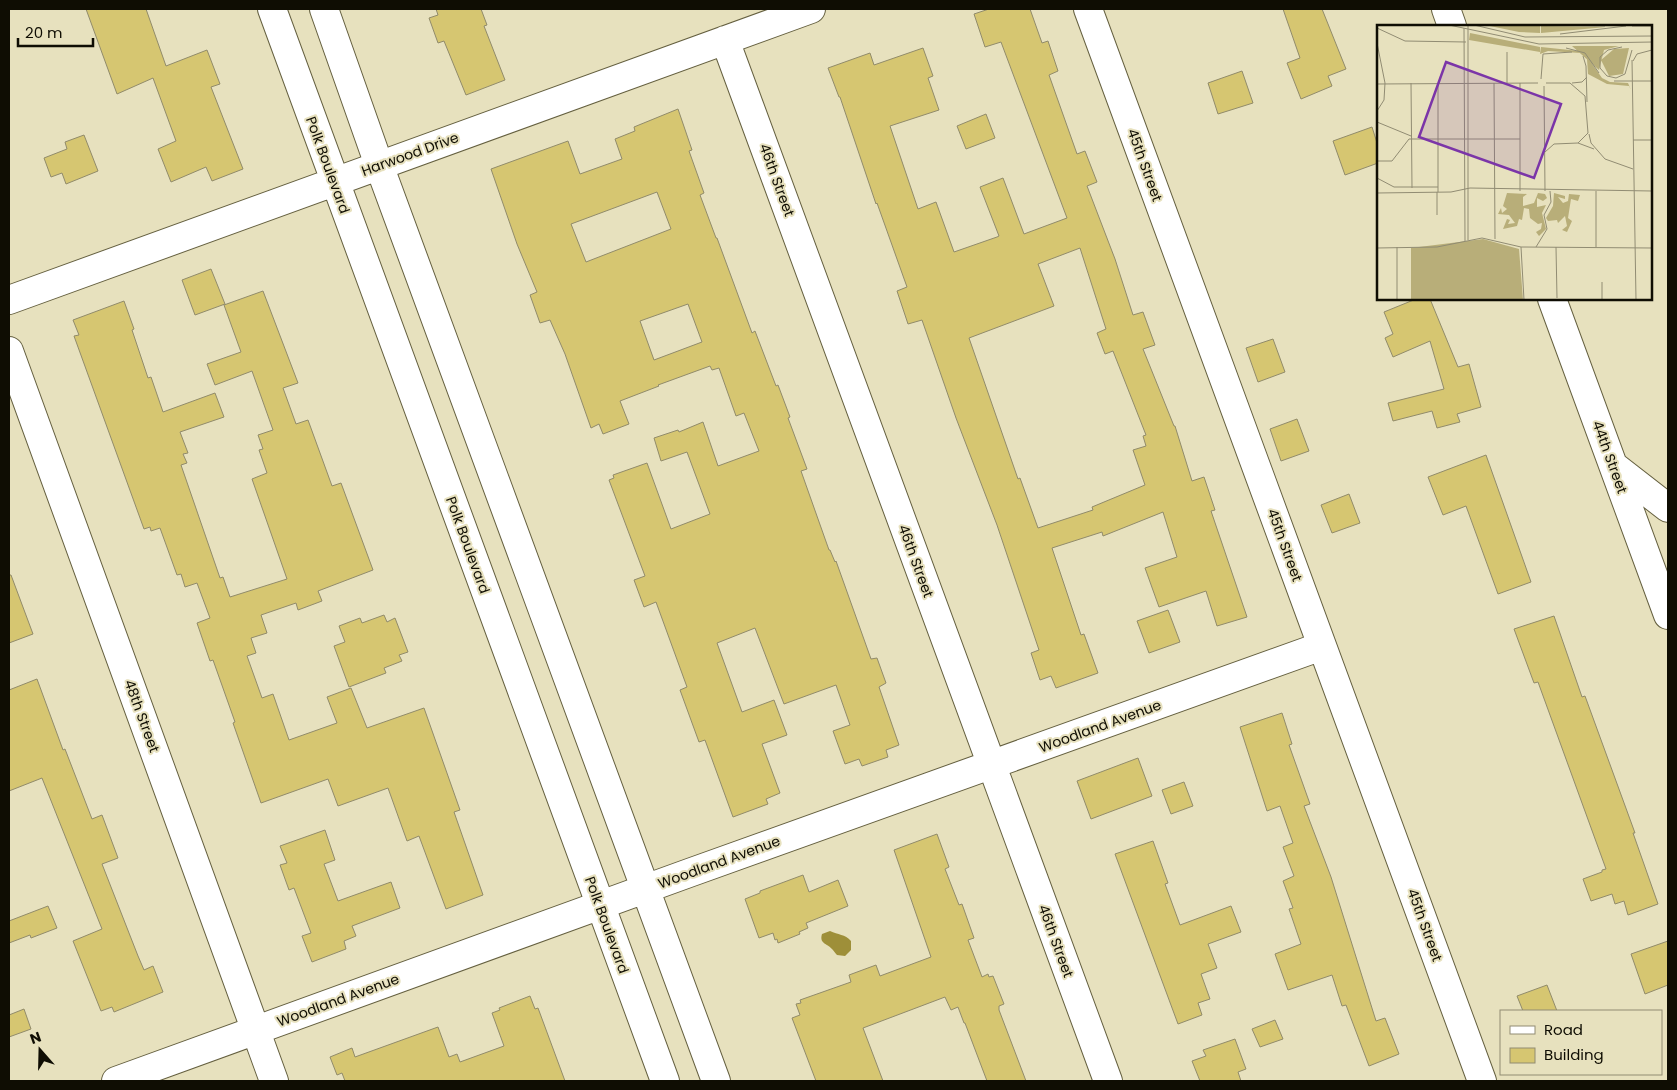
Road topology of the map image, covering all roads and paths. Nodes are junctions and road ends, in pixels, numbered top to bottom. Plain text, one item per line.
1 (272, 9) edge
2 (324, 9) edge
3 (811, 9) edge
4 (1088, 9) edge
5 (1446, 9) edge
6 (1452, 25) edge
7 (725, 40) junction
8 (379, 165) junction
9 (334, 182) junction
10 (9, 300) edge
11 (1552, 300) edge
12 (9, 352) edge
13 (1614, 466) junction
14 (1668, 508) edge
15 (1668, 615) edge
16 (1322, 646) junction
17 (991, 765) junction
18 (645, 889) junction
19 (600, 905) junction
20 (256, 1030) junction
21 (116, 1081) edge
22 (274, 1081) edge
23 (665, 1081) edge
24 (716, 1081) edge
25 (1108, 1081) edge
26 (1482, 1081) edge

1 - 9 street, Polk Boulevard
2 - 8 street
3 - 7 street, Harwood Drive
4 - 16 street, 45th Street
5 - 6 street
7 - 8 street, Harwood Drive
7 - 17 street, 46th Street
8 - 9 street, Harwood Drive
8 - 18 street
9 - 10 street, Harwood Drive
9 - 19 street, Polk Boulevard
11 - 13 street, 44th Street
12 - 20 street, 48th Street
13 - 14 street
13 - 15 street, 44th Street
16 - 17 street, Woodland Avenue
16 - 26 street, 45th Street
17 - 18 street, Woodland Avenue
17 - 25 street, 46th Street
18 - 19 street, Woodland Avenue
18 - 24 street
19 - 20 street, Woodland Avenue
19 - 23 street, Polk Boulevard
20 - 21 street, Woodland Avenue
20 - 22 street, 48th Street

